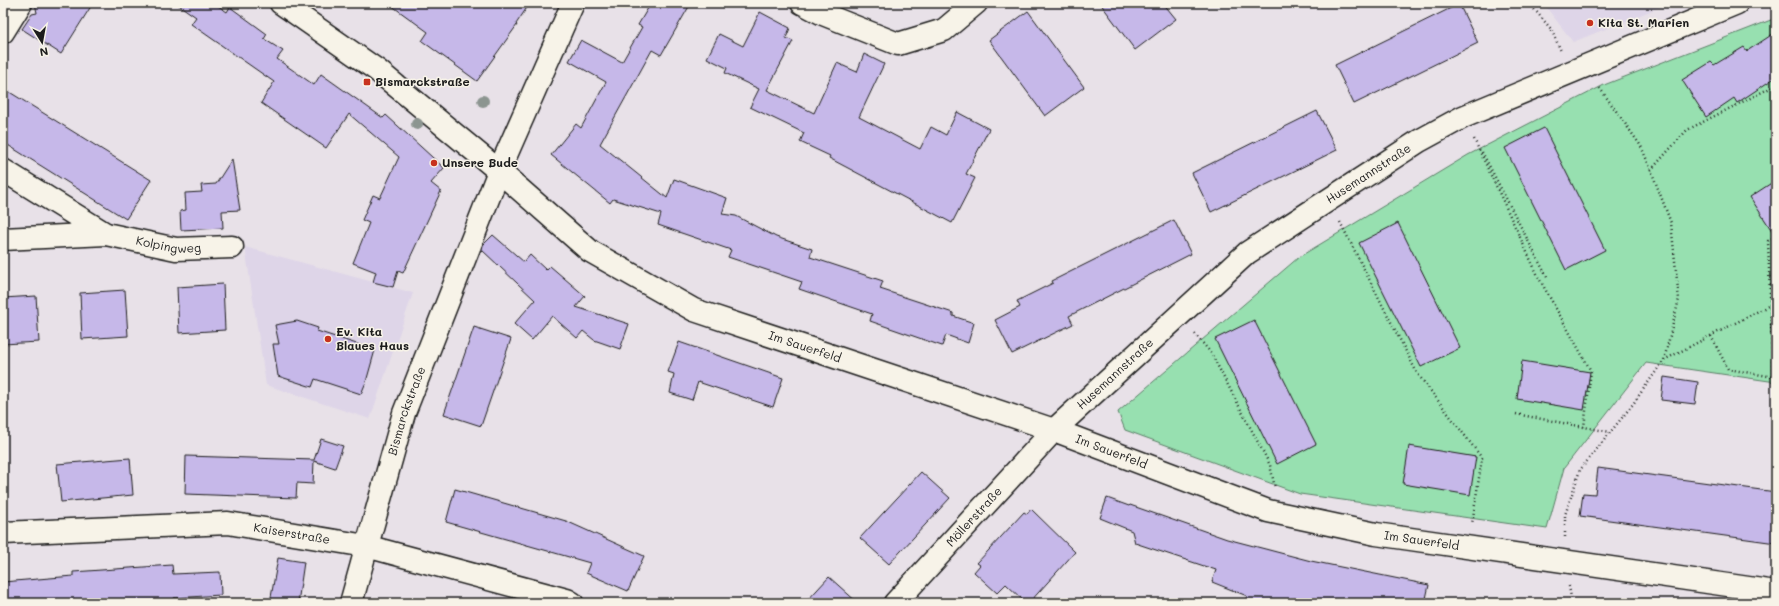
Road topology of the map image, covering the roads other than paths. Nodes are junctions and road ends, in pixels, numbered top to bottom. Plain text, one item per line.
1 (21, 3) edge
2 (281, 3) edge
3 (573, 3) edge
4 (802, 3) edge
5 (976, 3) edge
6 (1737, 3) edge
7 (3, 32) edge
8 (3, 170) edge
9 (499, 171) junction
10 (106, 234) junction
11 (3, 239) edge
12 (232, 247) dead end
13 (1054, 430) junction
14 (3, 533) edge
15 (366, 546) junction
16 (1776, 592) edge
17 (351, 603) edge
18 (572, 603) edge
19 (895, 603) edge

1 - 7 street
2 - 9 street, Im Sauerfeld
3 - 9 street, Bismarckstraße
4 - 5 street
6 - 13 street, Husemannstraße
8 - 10 street, Kolpingweg
9 - 13 street, Im Sauerfeld
9 - 15 street, Bismarckstraße
10 - 11 street, Kolpingweg
10 - 12 street, Kolpingweg
13 - 16 street, Im Sauerfeld
13 - 19 street, Möllerstraße
14 - 15 street, Kaiserstraße
15 - 17 street, Bismarckstraße
15 - 18 street, Kaiserstraße

